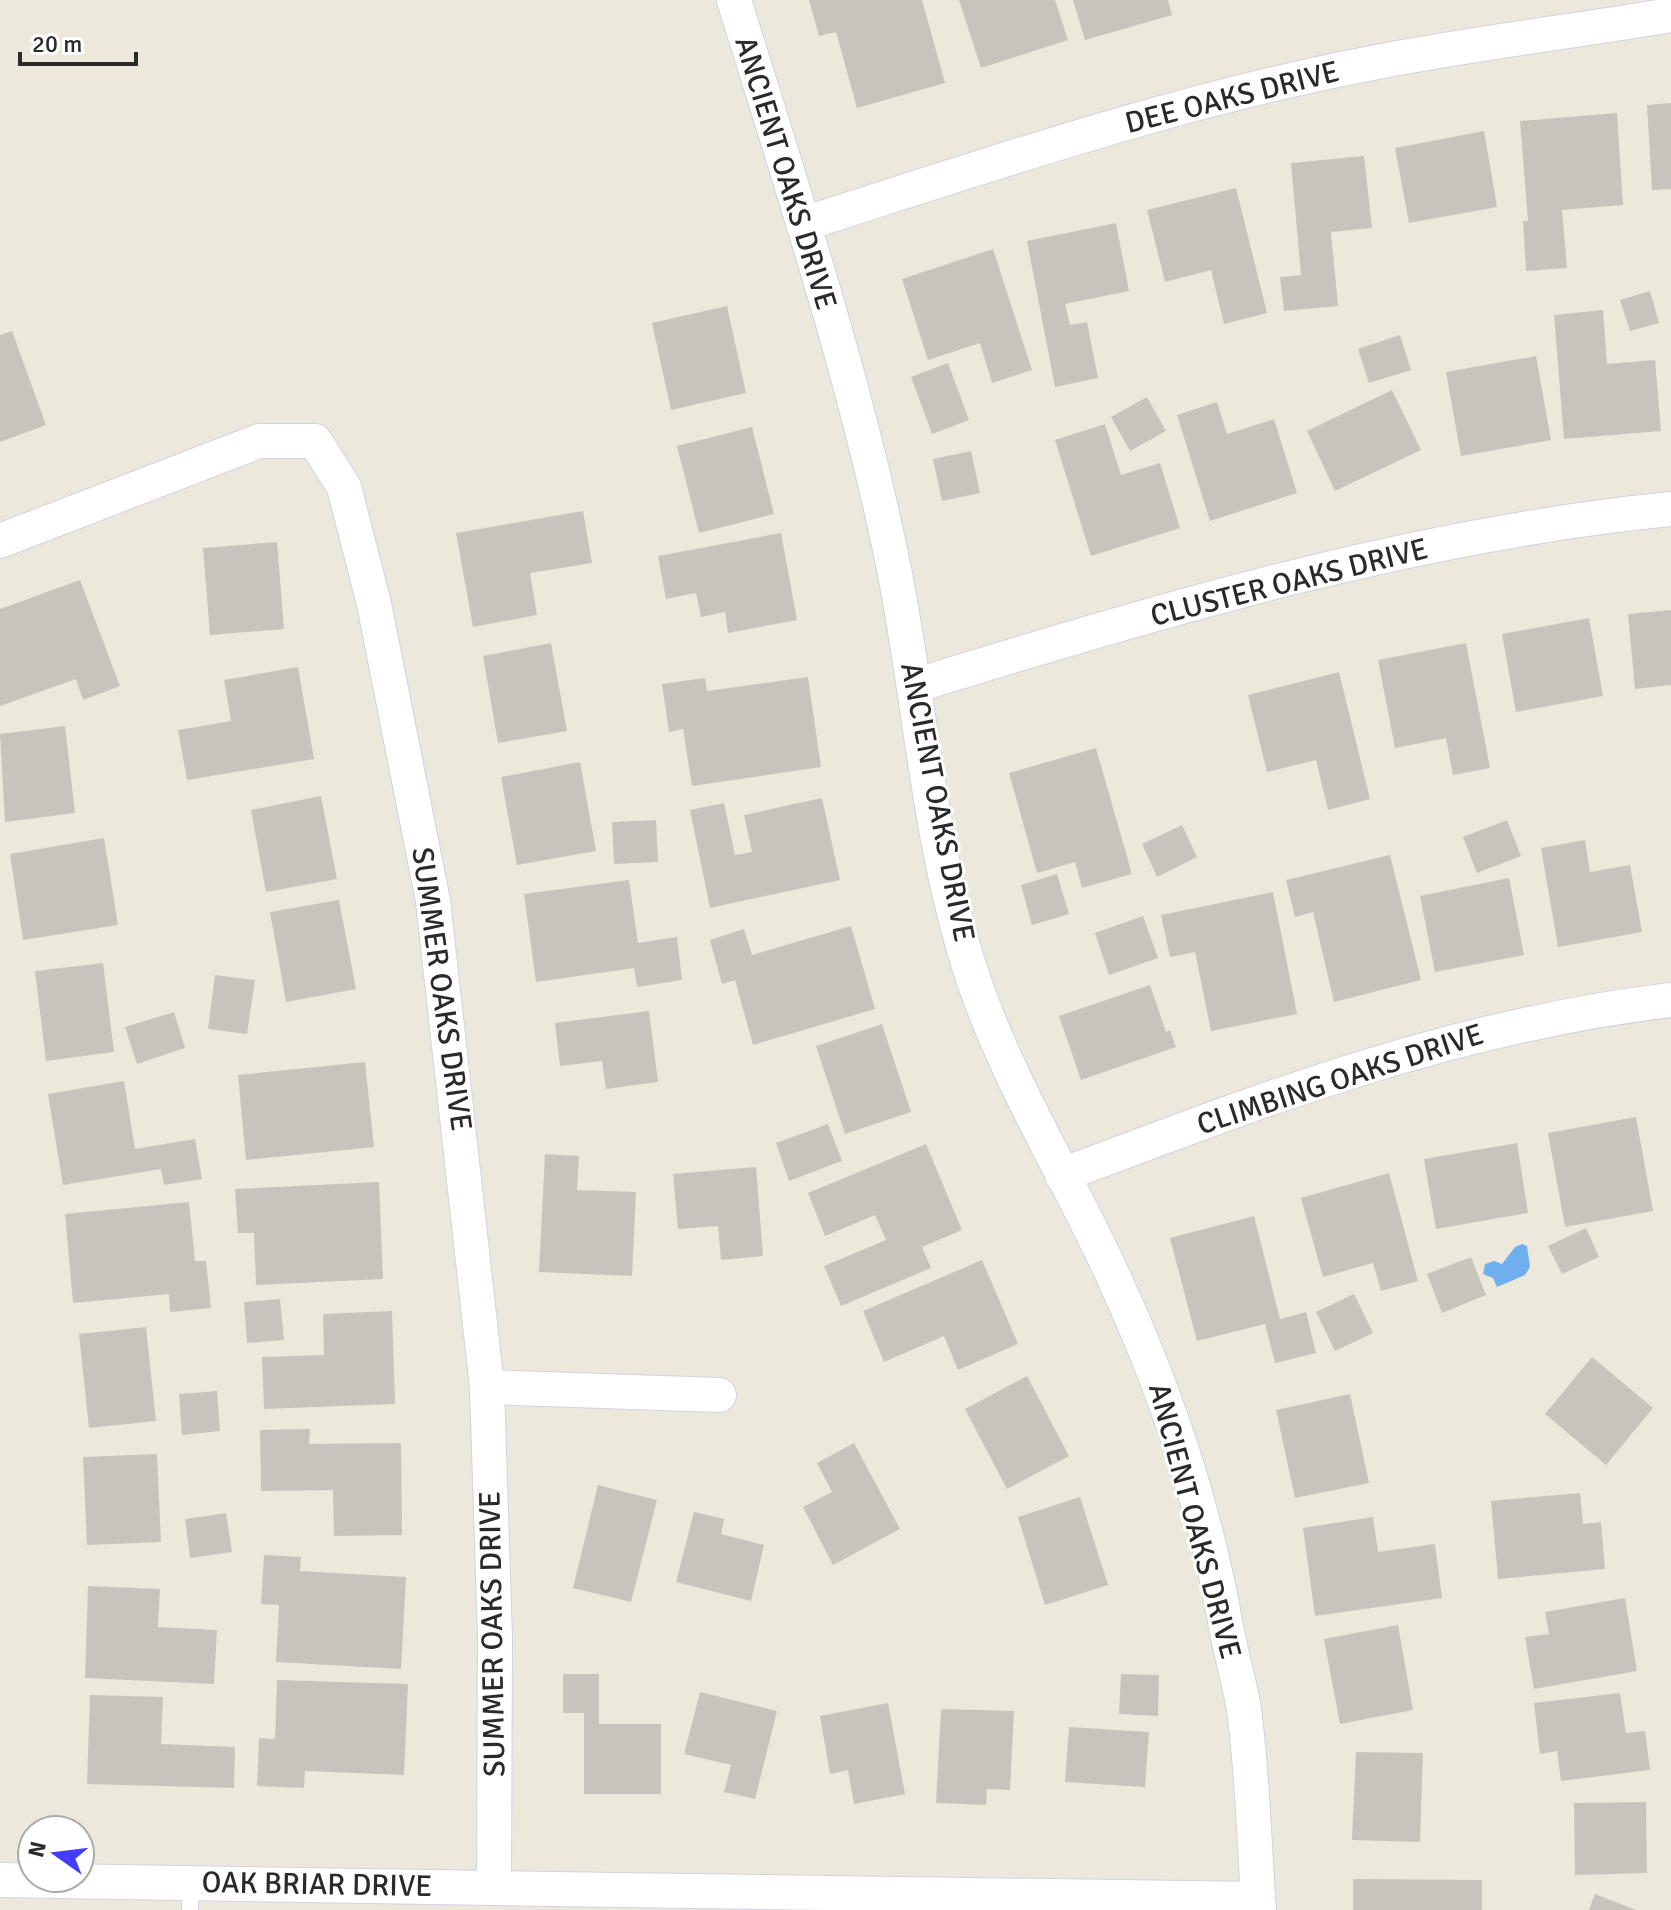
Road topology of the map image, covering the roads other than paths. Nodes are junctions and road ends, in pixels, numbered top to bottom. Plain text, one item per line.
1 (734, 0) edge
2 (1671, 15) edge
3 (803, 224) junction
4 (1671, 509) edge
5 (0, 541) edge
6 (914, 686) junction
7 (1671, 1000) edge
8 (1062, 1175) junction
9 (487, 1387) junction
10 (719, 1395) dead end
11 (0, 1880) edge
12 (494, 1886) junction
13 (190, 1896) edge
14 (1259, 1905) edge

1 - 3 street, ANCIENT OAKS DRIVE
2 - 3 street, DEE OAKS DRIVE
3 - 6 street, ANCIENT OAKS DRIVE
4 - 6 street, CLUSTER OAKS DRIVE
5 - 9 street, SUMMER OAKS DRIVE
6 - 8 street, ANCIENT OAKS DRIVE
7 - 8 street, CLIMBING OAKS DRIVE
8 - 14 street, ANCIENT OAKS DRIVE
9 - 10 street
9 - 12 street, SUMMER OAKS DRIVE
11 - 13 street, OAK BRIAR DRIVE
12 - 13 street, OAK BRIAR DRIVE
12 - 14 street, OAK BRIAR DRIVE

